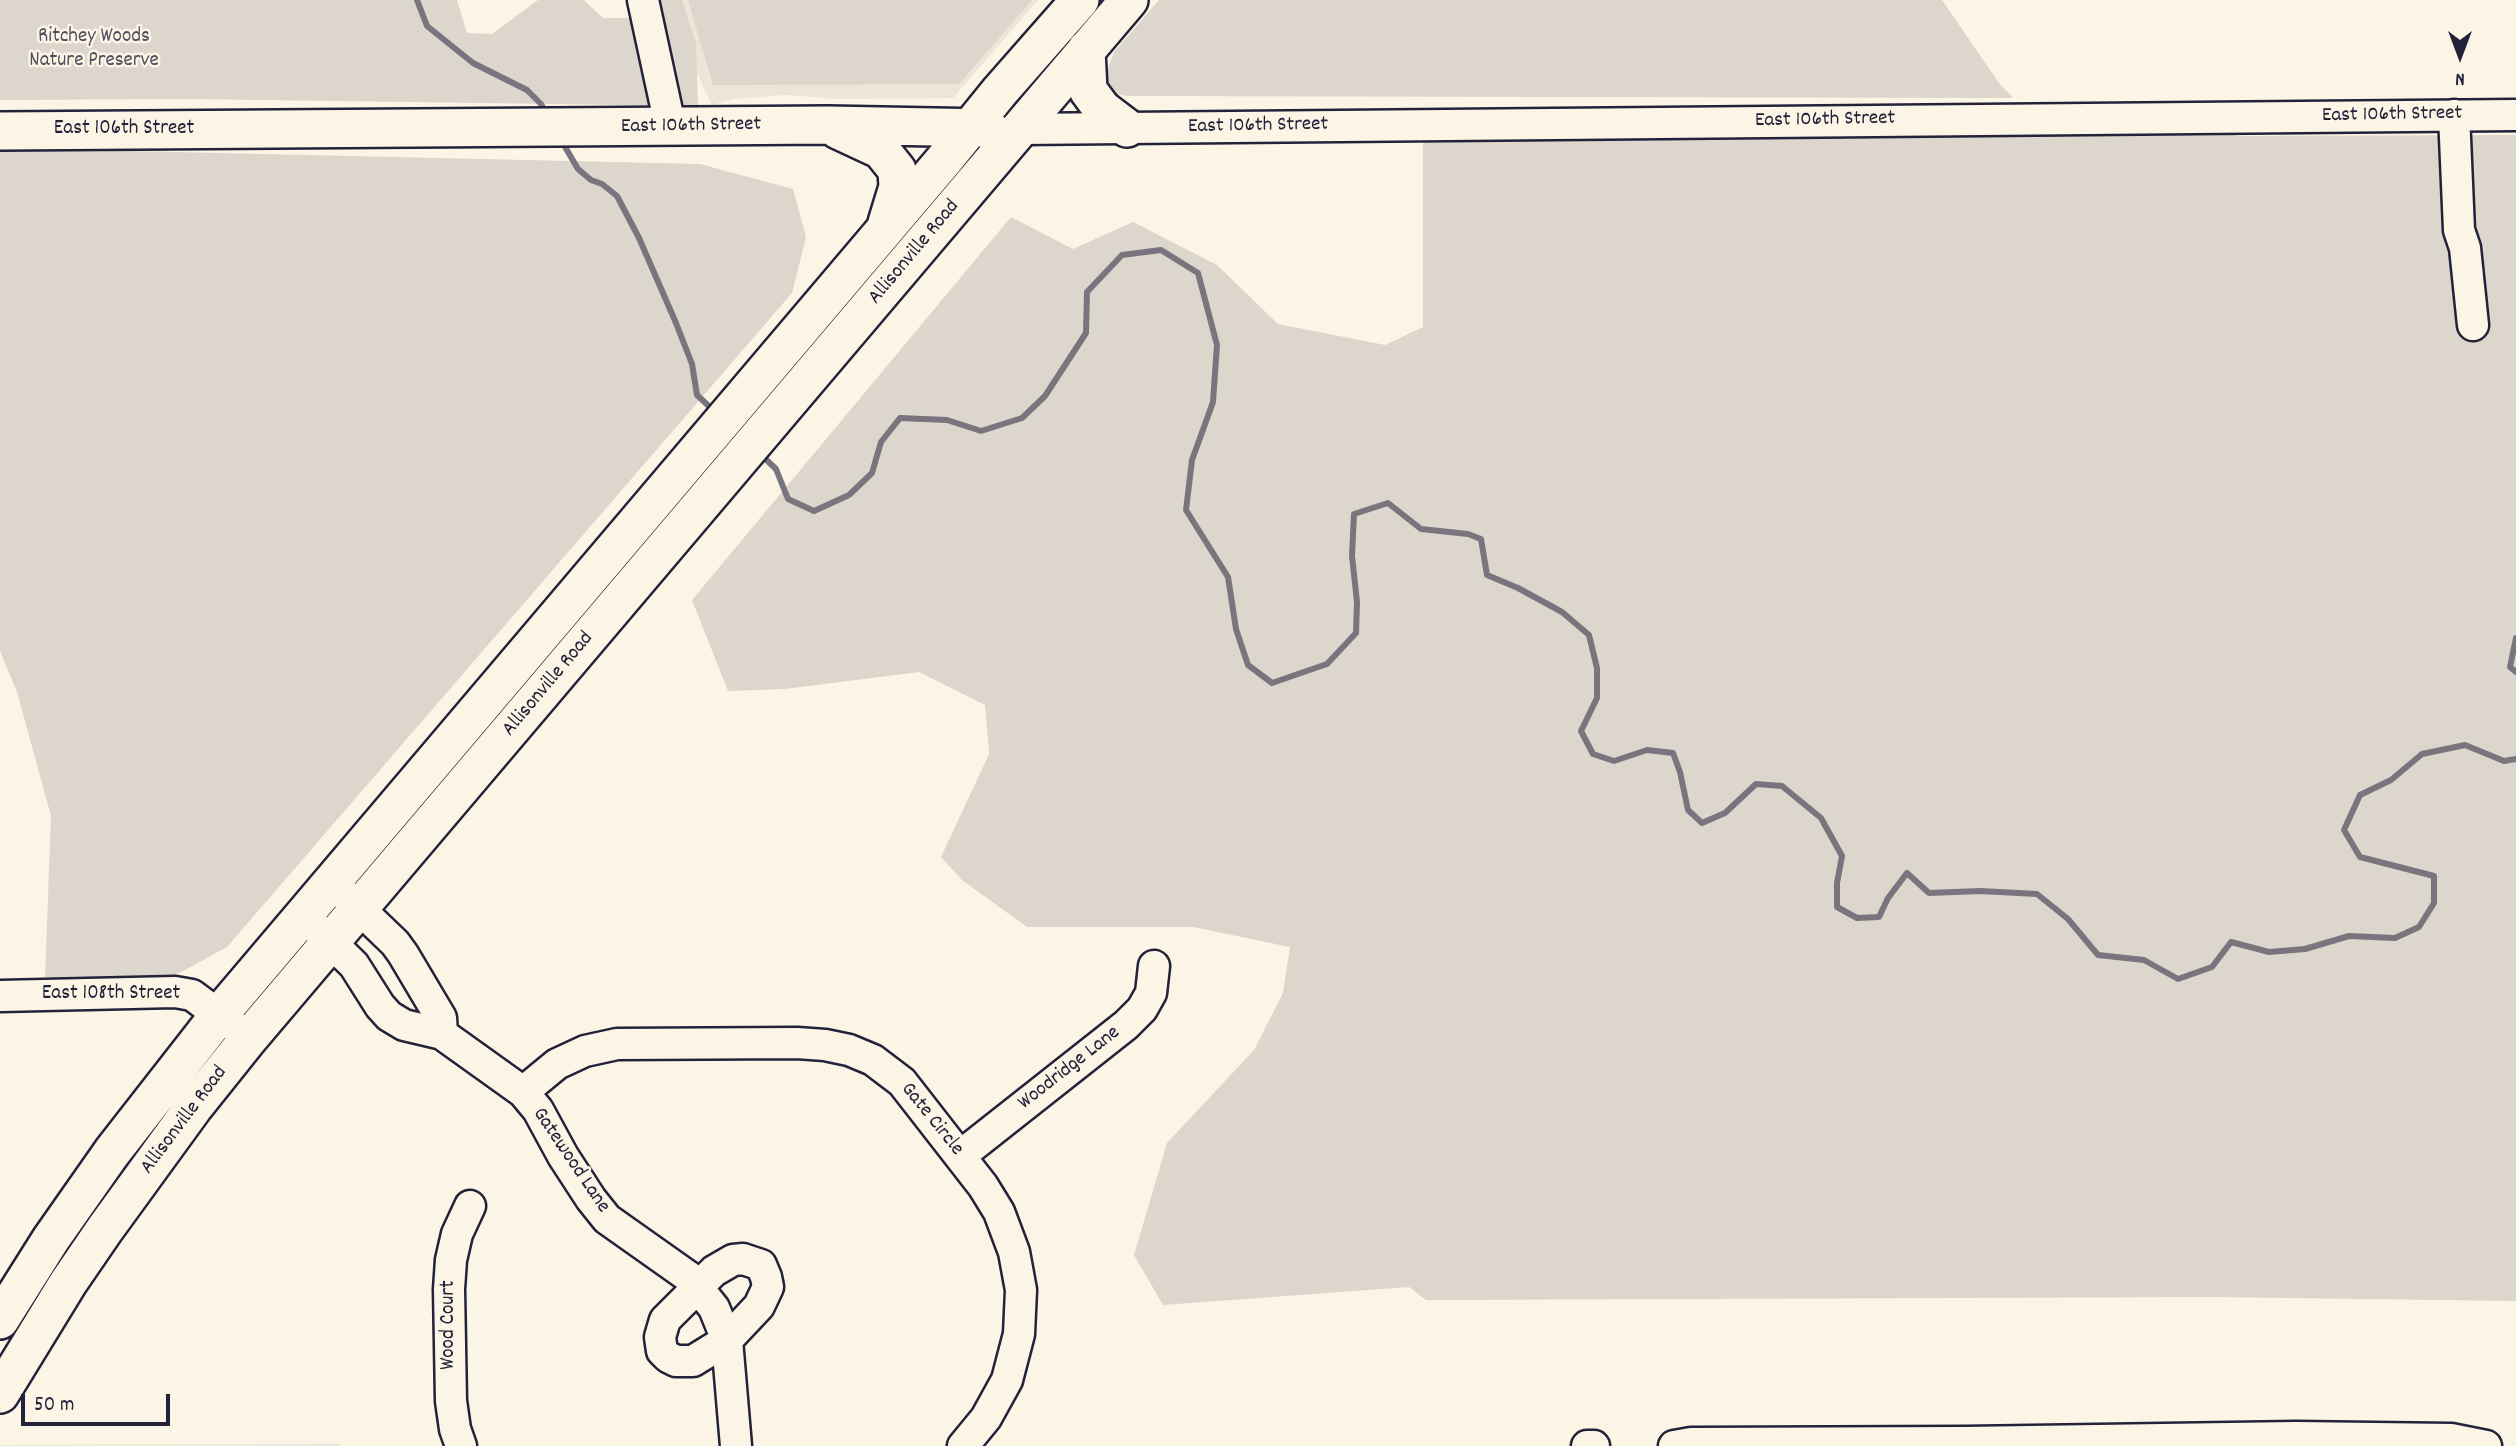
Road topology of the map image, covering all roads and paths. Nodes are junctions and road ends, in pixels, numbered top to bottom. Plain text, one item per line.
1 (643, 0) edge
2 (1080, 0) edge
3 (1129, 0) edge
4 (1086, 50) junction
5 (2454, 115) junction
6 (2516, 115) edge
7 (828, 125) junction
8 (971, 127) junction
9 (667, 128) junction
10 (1127, 128) junction
11 (1018, 129) junction
12 (0, 131) edge
13 (885, 229) junction
14 (2473, 325) dead end
15 (333, 882) junction
16 (359, 910) junction
17 (304, 917) junction
18 (330, 943) junction
19 (1154, 965) dead end
20 (0, 996) edge
21 (219, 1016) junction
22 (442, 1034) junction
23 (249, 1038) junction
24 (523, 1092) junction
25 (960, 1156) junction
26 (470, 1206) dead end
27 (698, 1288) junction
28 (0, 1320) edge
29 (727, 1340) junction
30 (0, 1393) edge
31 (1965, 1444) edge
32 (461, 1446) edge
33 (736, 1446) edge
34 (964, 1446) edge
35 (1587, 1446) edge
36 (1594, 1446) edge
37 (1674, 1446) edge
38 (2486, 1446) edge

1 - 9 street
2 - 8 main road, Allisonville Road
3 - 4 main road, Allisonville Road
4 - 10 main road
4 - 11 main road, Allisonville Road
5 - 6 street, East 106th Street
5 - 10 street, East 106th Street
5 - 14 street
7 - 8 main road, East 106th Street
7 - 9 main road, East 106th Street
7 - 13 main road
8 - 11 main road, East 106th Street
8 - 13 main road, Allisonville Road
9 - 12 main road, East 106th Street
10 - 11 street, East 106th Street
11 - 16 main road, Allisonville Road
13 - 15 main road, Allisonville Road
15 - 16 street
15 - 17 main road, Allisonville Road
16 - 18 main road, Allisonville Road
16 - 22 street
17 - 18 street, Gatewood Lane
17 - 21 main road, Allisonville Road
18 - 22 street, Gatewood Lane
18 - 23 main road, Allisonville Road
19 - 25 street, Woodridge Lane
20 - 21 street, East 108th Street
21 - 23 street, East 108th Street
21 - 28 main road, Allisonville Road
22 - 24 street, Gatewood Lane
23 - 30 main road, Allisonville Road
24 - 25 street, Gate Circle
24 - 27 street, Gatewood Lane
25 - 34 street, Gate Circle
26 - 32 street, Wood Court
27 - 29 street, Gatewood Lane
27 - 29 street
27 - 29 street
29 - 33 street, Gatewood Lane
31 - 37 street
31 - 38 street
35 - 36 street

